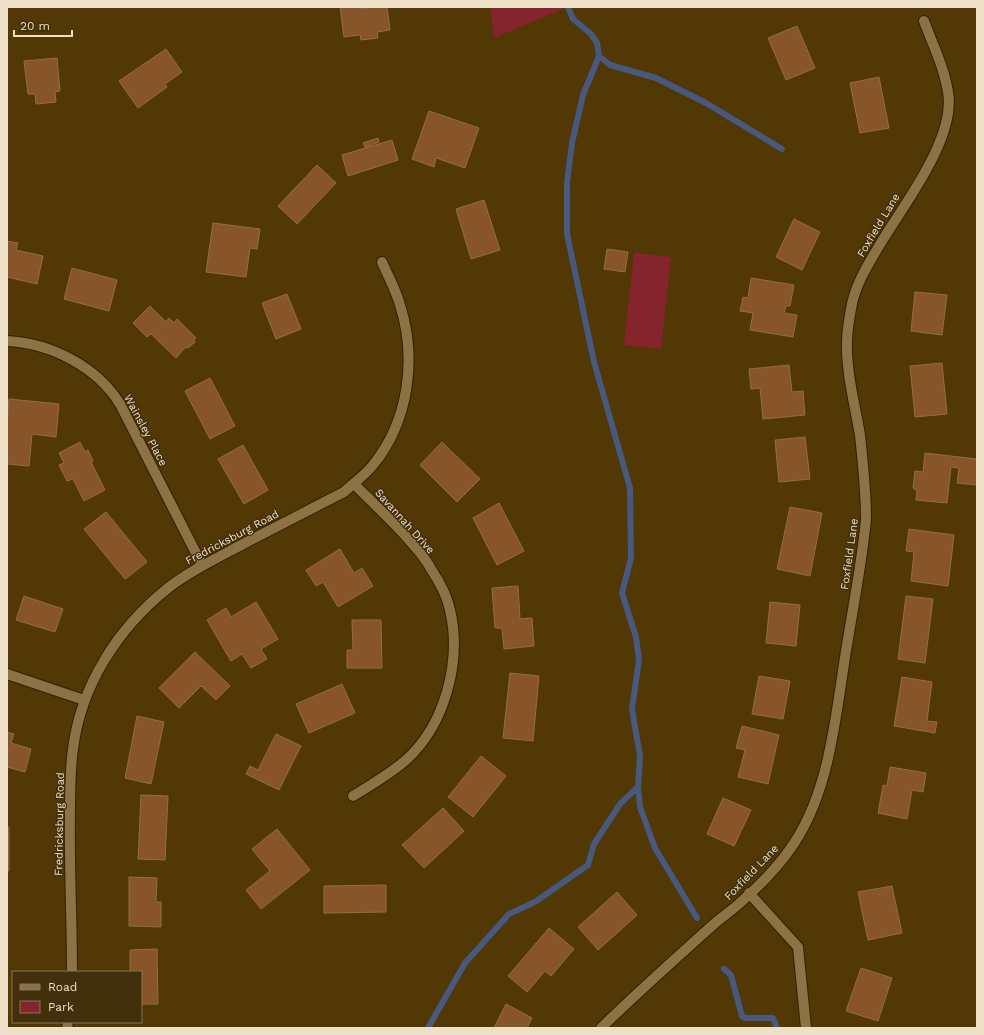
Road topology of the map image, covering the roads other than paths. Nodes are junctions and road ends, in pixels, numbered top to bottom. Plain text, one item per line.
1 (924, 21) dead end
2 (382, 262) dead end
3 (7, 342) edge
4 (354, 484) junction
5 (202, 565) junction
6 (7, 674) edge
7 (84, 700) junction
8 (353, 796) dead end
9 (750, 893) junction
10 (72, 971) edge
11 (601, 1028) edge
12 (806, 1028) edge

1 - 9 street, Foxfield Lane
2 - 4 street, Fredricksburg Road
3 - 5 street, Wainsley Place
4 - 5 street, Fredricksburg Road
4 - 8 street, Savannah Drive
5 - 7 street, Fredricksburg Road
6 - 7 street
7 - 10 street, Fredricksburg Road
9 - 11 street, Foxfield Lane
9 - 12 street

